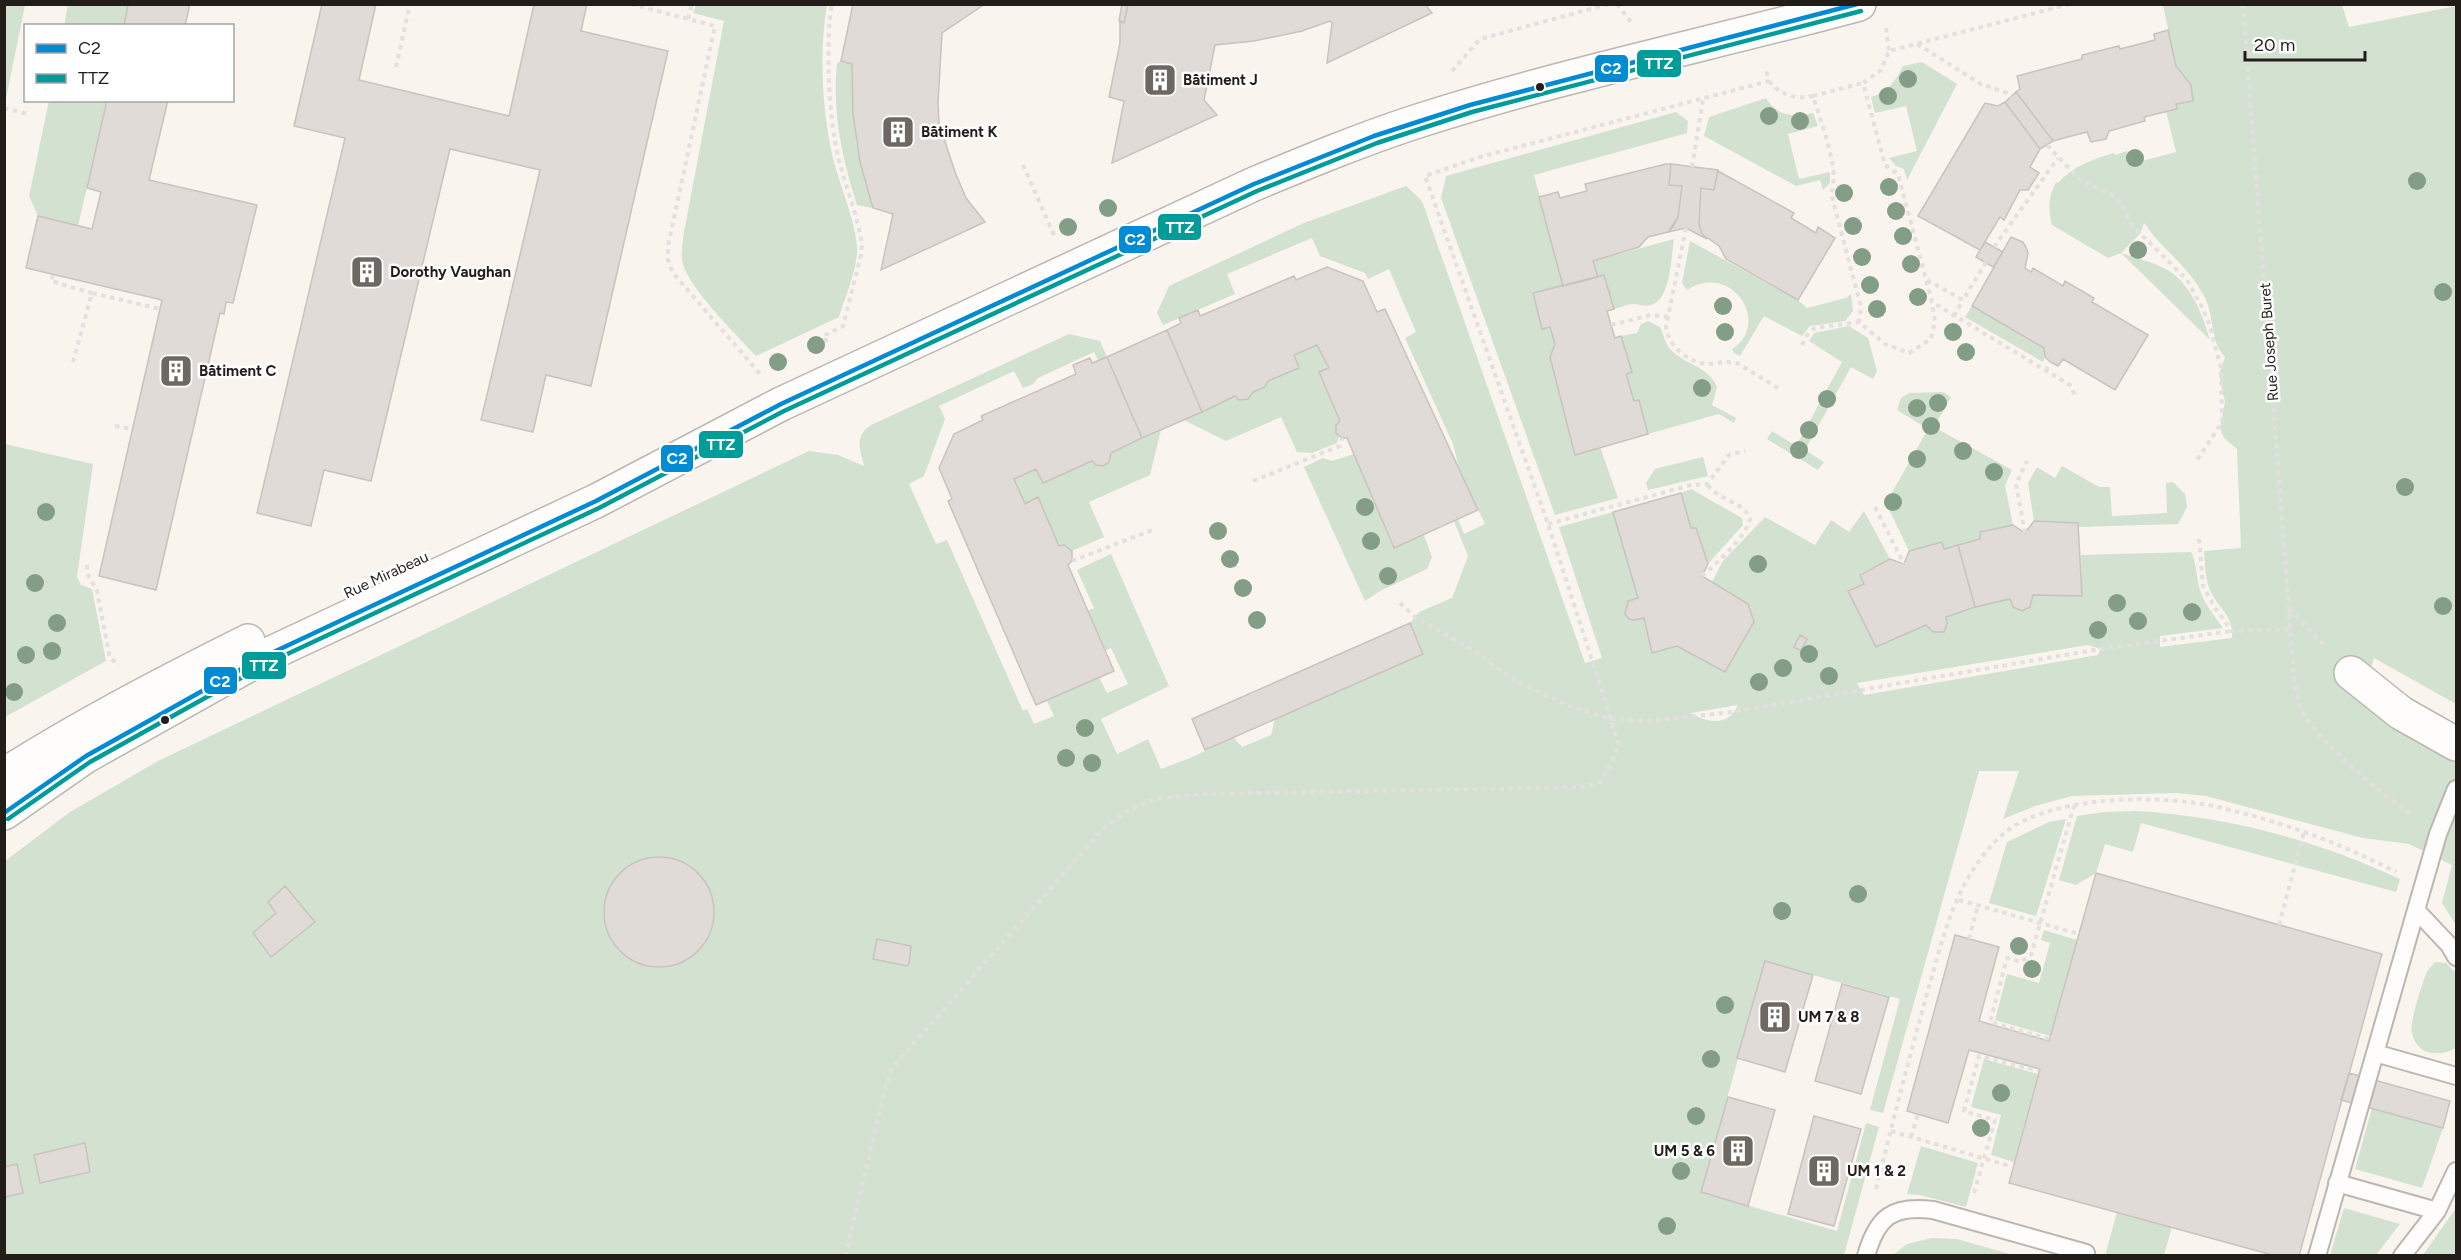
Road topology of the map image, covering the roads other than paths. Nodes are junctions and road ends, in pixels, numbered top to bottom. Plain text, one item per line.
1 (1859, 4) edge
2 (1820, 9) edge
3 (781, 404) junction
4 (2351, 673) road end
5 (2457, 744) edge
6 (4, 775) edge
7 (2457, 789) edge
8 (4, 813) edge
9 (2416, 910) junction
10 (2457, 957) edge
11 (2375, 1053) junction
12 (2457, 1076) edge
13 (2457, 1171) edge
14 (2337, 1183) junction
15 (2437, 1211) junction
16 (2086, 1253) dead end
17 (1866, 1256) edge
18 (2317, 1256) edge
19 (2402, 1256) edge

1 - 2 street, Rue Mirabeau
2 - 3 street, Rue Mirabeau
3 - 6 street, Rue Mirabeau
3 - 8 street, Rue Mirabeau
4 - 5 street
7 - 9 lane
9 - 10 lane
9 - 11 lane
11 - 12 lane
11 - 14 lane
13 - 15 lane
14 - 15 lane
14 - 18 lane
15 - 19 lane
16 - 17 lane

